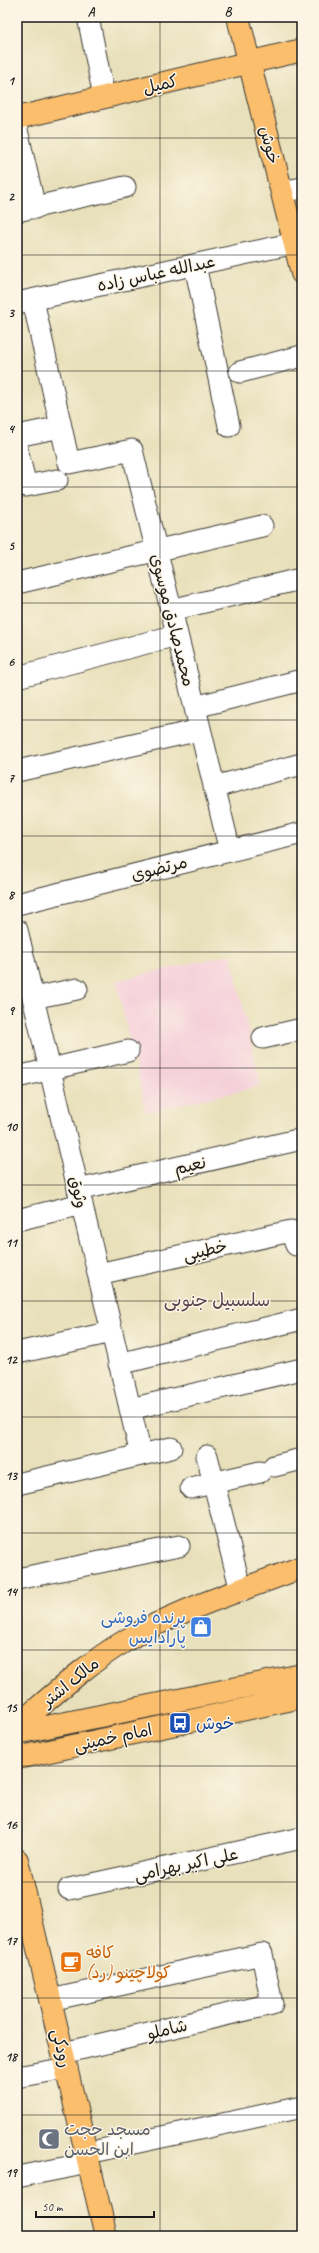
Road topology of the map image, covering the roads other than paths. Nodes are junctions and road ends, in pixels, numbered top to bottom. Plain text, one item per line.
1 (88, 17) edge
2 (238, 17) edge
3 (302, 50) edge
4 (250, 62) junction
5 (104, 97) junction
6 (17, 118) edge
7 (17, 130) edge
8 (125, 187) dead end
9 (292, 190) edge
10 (26, 209) edge
11 (295, 243) junction
12 (195, 265) junction
13 (302, 273) edge
14 (25, 302) edge
15 (302, 356) edge
16 (240, 372) dead end
17 (229, 426) dead end
18 (61, 427) junction
19 (17, 436) edge
20 (17, 449) edge
21 (57, 480) dead end
22 (21, 487) edge
23 (262, 526) dead end
24 (156, 551) junction
25 (296, 580) dead end
26 (17, 583) edge
27 (171, 610) junction
28 (177, 635) junction
29 (17, 677) edge
30 (302, 680) edge
31 (195, 707) junction
32 (200, 730) junction
33 (302, 764) edge
34 (17, 771) edge
35 (214, 787) junction
36 (302, 833) edge
37 (230, 851) junction
38 (17, 904) edge
39 (17, 930) edge
40 (77, 989) dead end
41 (33, 998) junction
42 (302, 1029) edge
43 (263, 1038) dead end
44 (128, 1051) dead end
45 (50, 1068) junction
46 (17, 1077) edge
47 (302, 1139) edge
48 (80, 1197) junction
49 (17, 1220) edge
50 (302, 1243) edge
51 (98, 1274) junction
52 (302, 1319) edge
53 (112, 1332) junction
54 (17, 1353) edge
55 (119, 1364) junction
56 (302, 1369) edge
57 (130, 1409) junction
58 (171, 1448) dead end
59 (141, 1455) junction
60 (207, 1456) dead end
61 (302, 1459) edge
62 (214, 1483) junction
63 (17, 1484) edge
64 (192, 1488) dead end
65 (179, 1546) dead end
66 (302, 1567) edge
67 (17, 1579) edge
68 (241, 1591) junction
69 (302, 1675) edge
70 (302, 1697) edge
71 (17, 1726) edge
72 (17, 1733) edge
73 (17, 1758) edge
74 (302, 1838) edge
75 (17, 1860) edge
76 (69, 1889) dead end
77 (50, 2000) junction
78 (65, 2061) junction
79 (17, 2078) edge
80 (302, 2107) edge
81 (88, 2158) junction
82 (17, 2177) edge
83 (106, 2236) edge

1 - 5 street
2 - 4 main road, خوش
3 - 4 main road, کمیل
4 - 5 main road, کمیل
4 - 9 main road, خوش
5 - 6 main road, کمیل
7 - 10 street
8 - 10 street
9 - 11 main road, خوش
11 - 12 street, عبدالله عباس زاده
11 - 13 main road, خوش
12 - 14 street, عبدالله عباس زاده
12 - 17 street
14 - 18 street
15 - 16 street
18 - 19 street
18 - 24 street, محمدصادق موسوی
20 - 22 street
21 - 22 street
23 - 24 street
24 - 26 street
24 - 27 street, محمدصادق موسوی
25 - 27 street
27 - 28 street, محمدصادق موسوی
28 - 29 street
28 - 31 street, محمدصادق موسوی
30 - 31 street
31 - 32 street, محمدصادق موسوی
32 - 34 street
32 - 35 street, محمدصادق موسوی
33 - 35 street
35 - 37 street, محمدصادق موسوی
36 - 37 street, مرتضوی
37 - 38 street, مرتضوی
39 - 41 street, وثوق
40 - 41 street
41 - 45 street, وثوق
42 - 43 street
44 - 45 street
45 - 46 street
45 - 48 street, وثوق
47 - 48 street, نعیم
48 - 49 street, نعیم
48 - 51 street, وثوق
50 - 51 street, خطیبی
51 - 53 street, وثوق
52 - 55 street
53 - 54 street
53 - 55 street, وثوق
55 - 57 street, وثوق
56 - 57 street
57 - 59 street, وثوق
58 - 59 street
59 - 63 street
60 - 62 street
61 - 62 street
62 - 64 street
62 - 68 street
65 - 67 street
66 - 68 main road, مالک اشتر
68 - 71 main road, مالک اشتر
69 - 72 main road, امام خمینی
70 - 73 main road, امام خمینی
74 - 76 street, علی اکبر بهرامی
75 - 77 main road, رودکی
77 - 78 main road, رودکی
77 - 78 street, شاملو
78 - 79 street, شاملو
78 - 81 main road, رودکی
80 - 81 street
81 - 82 street
81 - 83 main road, رودکی

